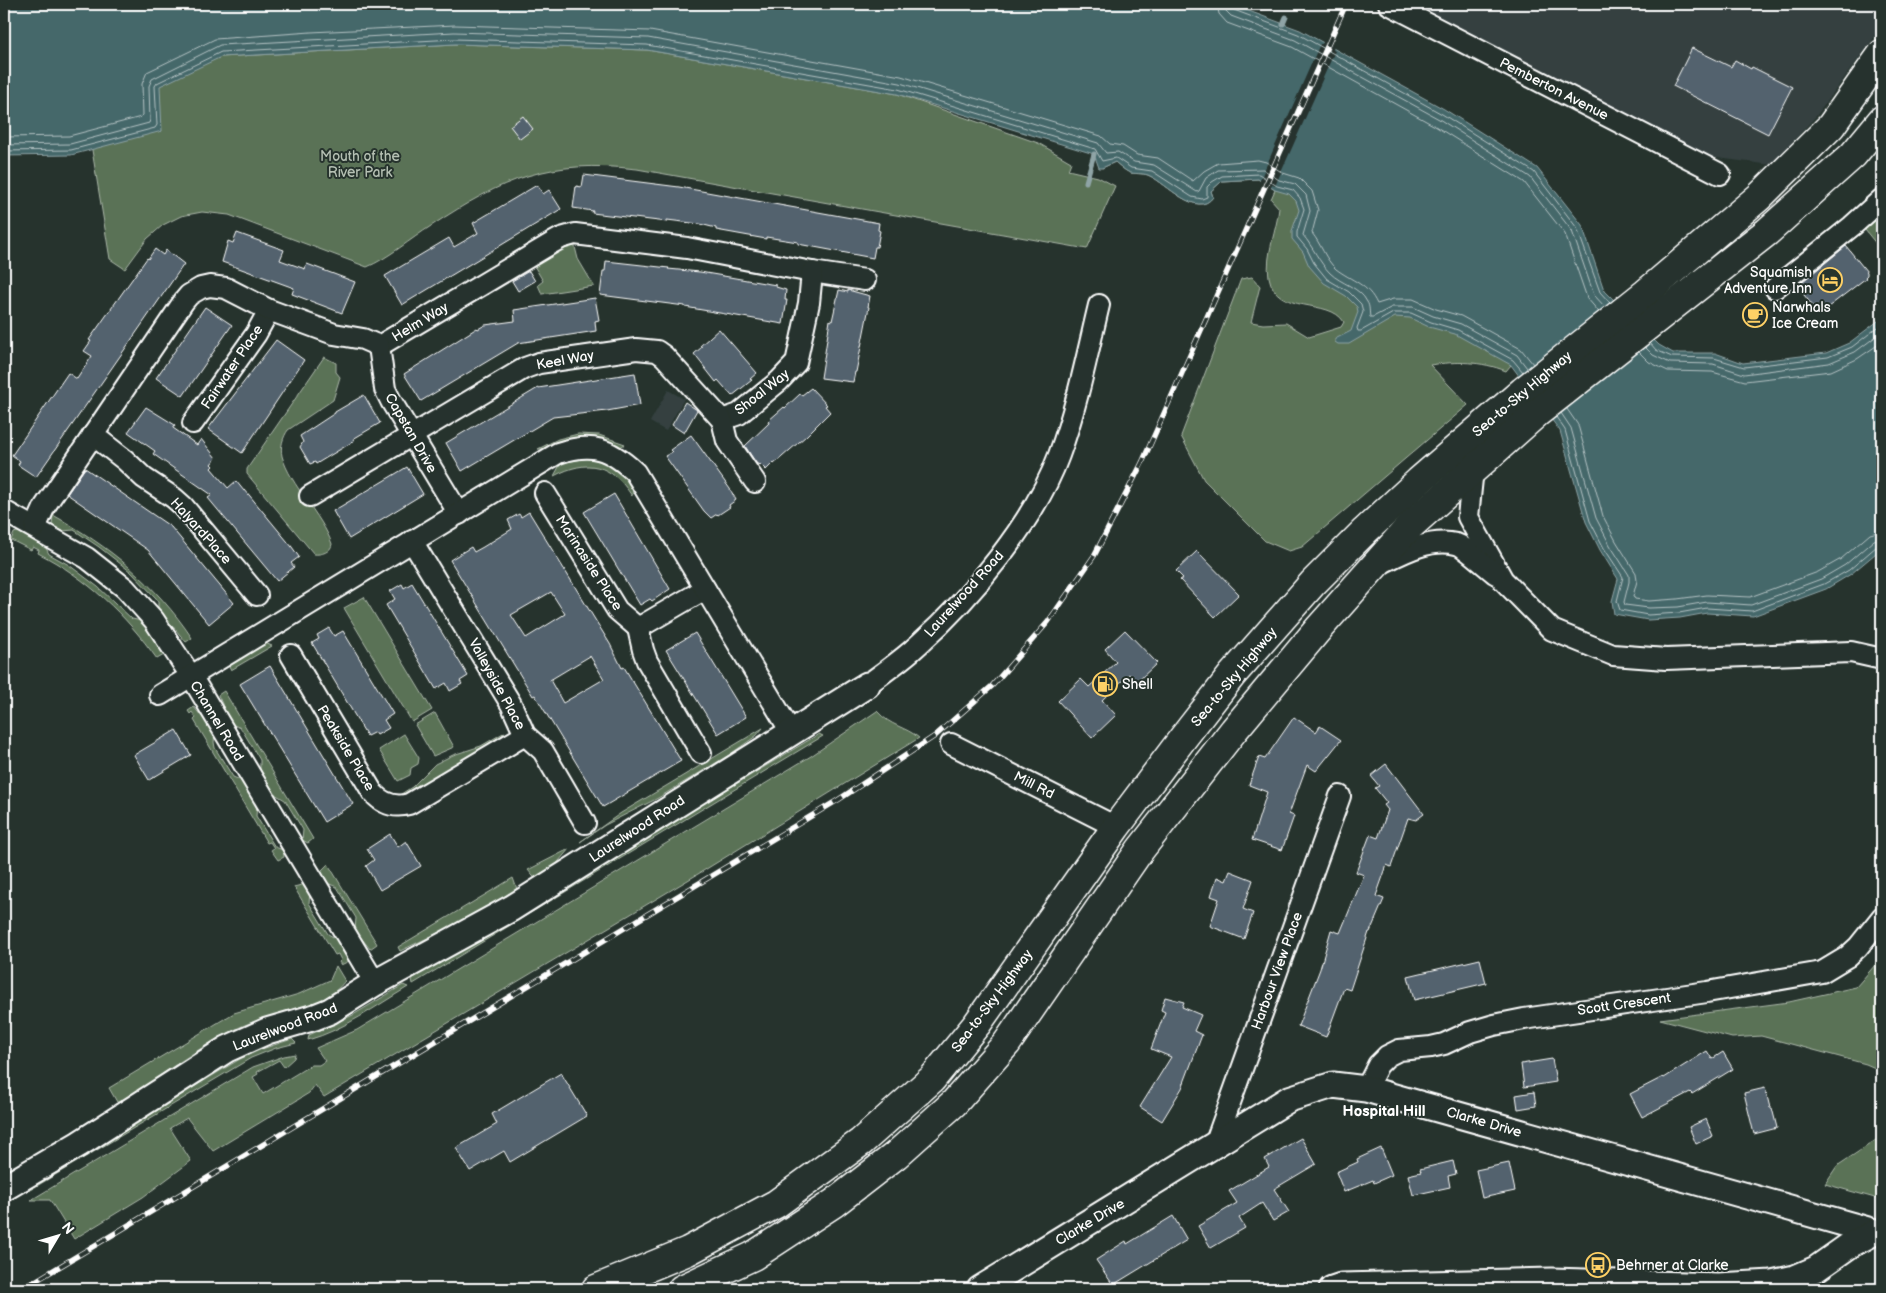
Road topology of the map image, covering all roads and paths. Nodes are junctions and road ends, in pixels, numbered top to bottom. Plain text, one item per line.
1 (1389, 4) edge
2 (1882, 54) edge
3 (1882, 120) edge
4 (1720, 174) dead end
5 (1882, 199) edge
6 (812, 272) junction
7 (865, 280) dead end
8 (1775, 288) dead end
9 (1654, 303) junction
10 (1099, 305) dead end
11 (269, 310) junction
12 (379, 346) junction
13 (1530, 402) junction
14 (722, 420) junction
15 (193, 423) dead end
16 (92, 436) junction
17 (411, 436) junction
18 (1473, 469) junction
19 (755, 482) dead end
20 (545, 493) dead end
21 (310, 496) dead end
22 (4, 511) edge
23 (459, 514) junction
24 (35, 528) junction
25 (412, 541) junction
26 (1370, 569) junction
27 (1503, 580) junction
28 (705, 589) junction
29 (258, 595) dead end
30 (638, 628) junction
31 (291, 655) dead end
32 (1882, 659) edge
33 (190, 676) junction
34 (867, 685) joint
35 (160, 695) dead end
36 (791, 732) junction
37 (525, 735) junction
38 (951, 744) dead end
39 (701, 753) dead end
40 (1340, 796) dead end
41 (585, 823) dead end
42 (1116, 828) junction
43 (1882, 917) edge
44 (375, 984) junction
45 (1366, 1089) junction
46 (916, 1137) junction
47 (1214, 1147) junction
48 (4, 1188) edge
49 (1880, 1231) edge
50 (596, 1289) edge
51 (682, 1289) edge
52 (980, 1289) edge
53 (1332, 1289) edge

1 - 4 street, Pemberton Avenue
2 - 9 highway, Sea-to-Sky Highway
3 - 9 highway, Sea-to-Sky Highway
5 - 8 street
6 - 7 street, Helm Way
6 - 12 street, Helm Way
6 - 14 street, Shoal Way
9 - 13 highway, Sea-to-Sky Highway
10 - 34 street, Laurelwood Road
11 - 12 street, Helm Way
11 - 15 street, Fairwater Place
11 - 16 street, Helm Way
12 - 17 street, Capstan Drive
13 - 18 highway, Sea-to-Sky Highway
13 - 42 highway, Sea-to-Sky Highway
14 - 17 street, Keel Way
14 - 19 street, Keel Way
16 - 24 street, Helm Way
16 - 29 street, HalyardPlace
17 - 21 street, Keel Way
17 - 23 street, Capstan Drive
18 - 26 highway, Sea-to-Sky Highway
18 - 27 street
20 - 30 street, Marinaside Place
22 - 24 street, Channel Road
23 - 25 street
23 - 28 street
24 - 33 street, Channel Road
25 - 33 street
25 - 37 street, Valleyside Place
26 - 27 street
26 - 42 highway
26 - 46 highway, Sea-to-Sky Highway
27 - 32 street
28 - 30 street
28 - 36 street
30 - 39 street
31 - 37 street, Peakside Place
33 - 35 street
33 - 44 street, Channel Road
34 - 36 street, Laurelwood Road
36 - 44 street, Laurelwood Road
37 - 41 street, Valleyside Place
38 - 42 street, Mill Rd
40 - 47 street, Harbour View Place
42 - 46 highway
42 - 50 highway, Sea-to-Sky Highway
43 - 45 street, Scott Crescent
44 - 48 street, Laurelwood Road
45 - 47 street, Clarke Drive
45 - 49 street, Clarke Drive
46 - 51 highway, Sea-to-Sky Highway
47 - 52 street, Clarke Drive
49 - 53 street

